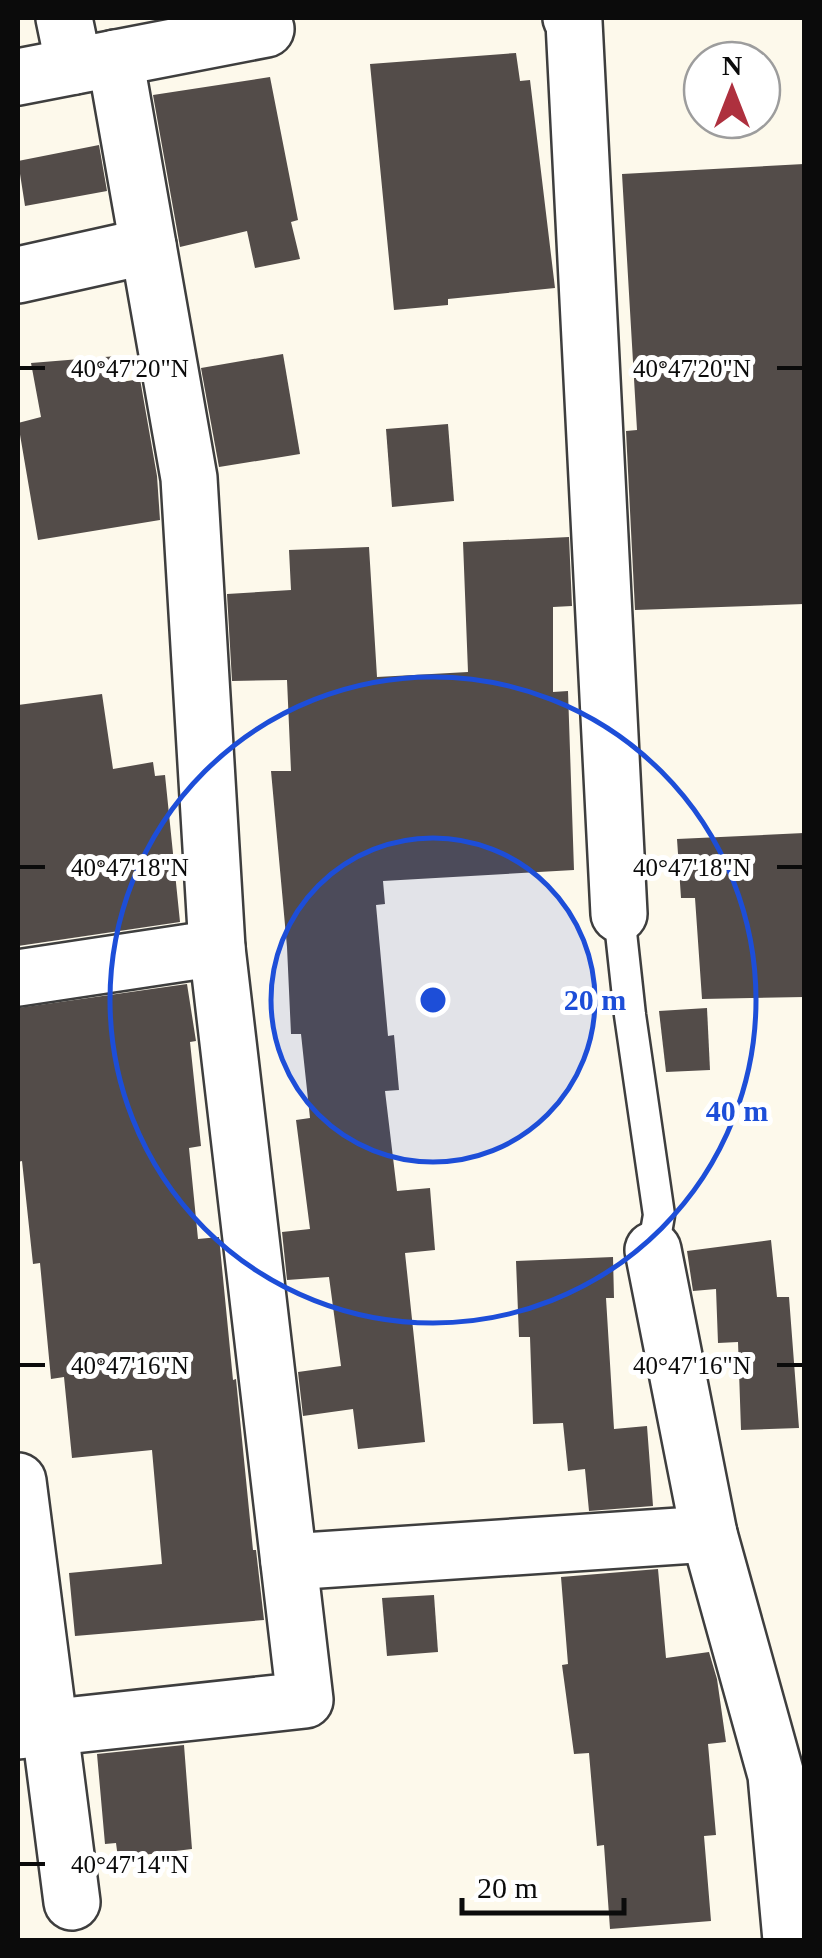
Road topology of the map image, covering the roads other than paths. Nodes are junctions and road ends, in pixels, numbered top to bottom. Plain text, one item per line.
1 (571, 18) edge
2 (266, 29) dead end
3 (84, 47) edge
4 (18, 77) edge
5 (148, 246) junction
6 (18, 274) edge
7 (619, 914) joint
8 (217, 948) junction
9 (18, 978) edge
10 (654, 1250) joint
11 (18, 1481) edge
12 (709, 1534) junction
13 (289, 1562) junction
14 (34, 1730) edge
15 (72, 1902) dead end
16 (791, 1940) edge

1 - 7 street
2 - 3 street
3 - 4 street
3 - 5 street
5 - 6 street
5 - 8 street
7 - 10 lane
8 - 9 street
8 - 13 street
10 - 12 street
11 - 14 street
12 - 13 street
12 - 16 street
13 - 14 street
14 - 15 street

